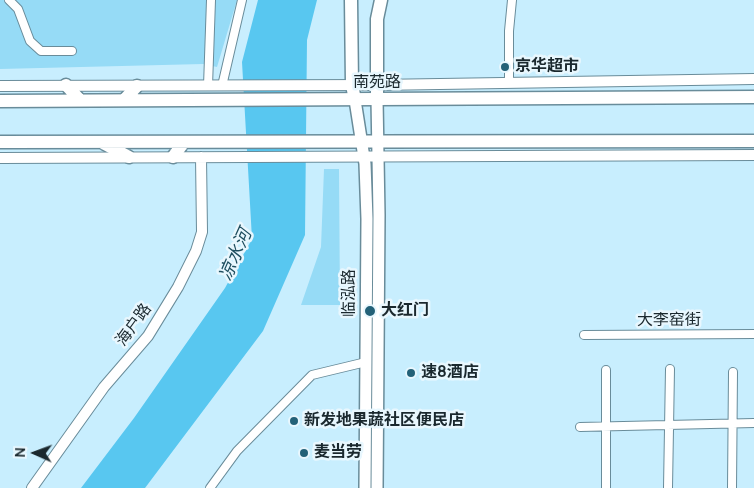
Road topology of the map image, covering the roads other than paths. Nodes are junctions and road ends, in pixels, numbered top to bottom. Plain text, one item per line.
1 (9, 0) edge
2 (211, 0) edge
3 (242, 0) edge
4 (380, 0) edge
5 (512, 0) edge
6 (351, 5) edge
7 (72, 51) dead end
8 (754, 79) edge
9 (509, 82) junction
10 (66, 85) junction
11 (352, 85) junction
12 (377, 85) junction
13 (0, 86) edge
14 (137, 86) junction
15 (208, 86) junction
16 (222, 86) junction
17 (754, 97) edge
18 (377, 99) junction
19 (80, 100) junction
20 (124, 100) junction
21 (355, 100) junction
22 (0, 101) edge
23 (361, 141) junction
24 (378, 141) junction
25 (754, 141) edge
26 (0, 142) edge
27 (100, 142) junction
28 (184, 142) junction
29 (754, 155) edge
30 (201, 156) junction
31 (363, 156) junction
32 (378, 156) junction
33 (129, 157) junction
34 (174, 157) junction
35 (0, 158) edge
36 (754, 334) edge
37 (584, 335) dead end
38 (366, 362) junction
39 (670, 369) dead end
40 (606, 370) dead end
41 (732, 372) dead end
42 (754, 422) edge
43 (732, 423) junction
44 (669, 425) junction
45 (606, 426) junction
46 (580, 427) dead end
47 (32, 488) edge
48 (210, 488) edge
49 (365, 488) edge
50 (377, 488) edge
51 (606, 488) edge
52 (668, 488) edge
53 (732, 488) edge

1 - 7 street
2 - 15 street
3 - 16 street
4 - 12 main road
5 - 9 street
6 - 11 main road
8 - 9 street
9 - 12 street
10 - 13 street
10 - 14 street
10 - 19 main road
11 - 12 street
11 - 16 street
11 - 21 main road
12 - 18 main road
14 - 15 street
14 - 20 main road
15 - 16 street
17 - 18 main road, 南苑路
18 - 21 main road, 南苑路
18 - 24 main road, 临泓路
19 - 20 main road, 南苑路
19 - 22 main road, 南苑路
20 - 21 main road, 南苑路
21 - 23 main road, 临泓路
23 - 24 main road
23 - 28 main road
23 - 31 main road, 临泓路
24 - 25 main road
24 - 32 main road, 临泓路
26 - 27 main road
27 - 28 main road
27 - 33 main road
28 - 34 main road
29 - 32 street
30 - 31 street
30 - 34 street
30 - 47 street, 海户路
31 - 32 street
31 - 38 main road, 临泓路
32 - 50 main road, 临泓路
33 - 34 street
33 - 35 street
36 - 37 street, 大李窑街
38 - 48 street
38 - 49 main road, 临泓路
39 - 44 street
40 - 45 street
41 - 43 street
42 - 43 street
43 - 44 street
43 - 53 street
44 - 45 street
44 - 52 street
45 - 46 street
45 - 51 street

